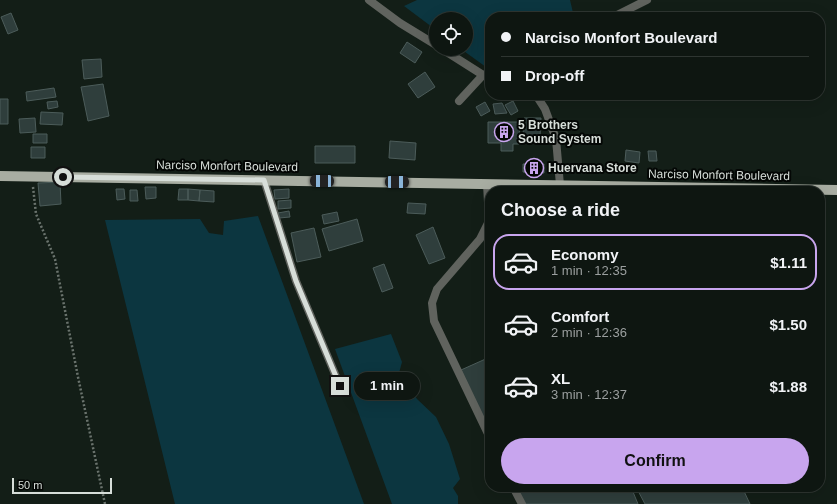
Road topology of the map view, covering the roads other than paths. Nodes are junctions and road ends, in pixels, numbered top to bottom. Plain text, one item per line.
1 (368, 0) edge
2 (647, 0) edge
3 (623, 12) edge
4 (429, 41) edge
5 (454, 56) edge
6 (485, 74) edge
7 (485, 77) edge
8 (539, 100) edge
9 (459, 101) dead end
10 (0, 176) edge
11 (264, 180) junction
12 (488, 184) joint
13 (560, 185) junction
14 (615, 186) edge
15 (825, 190) edge
16 (837, 190) edge
17 (485, 229) edge
18 (340, 386) dead end
19 (485, 427) edge
20 (516, 492) edge
21 (522, 504) edge

1 - 4 street
2 - 3 street
5 - 6 street
7 - 9 street
8 - 13 street
10 - 11 main road, Narciso Monfort Boulevard
11 - 12 main road, Narciso Monfort Boulevard
11 - 18 street
12 - 13 main road, Narciso Monfort Boulevard
13 - 14 main road, Narciso Monfort Boulevard
15 - 16 main road, Narciso Monfort Boulevard
17 - 19 street
20 - 21 street

